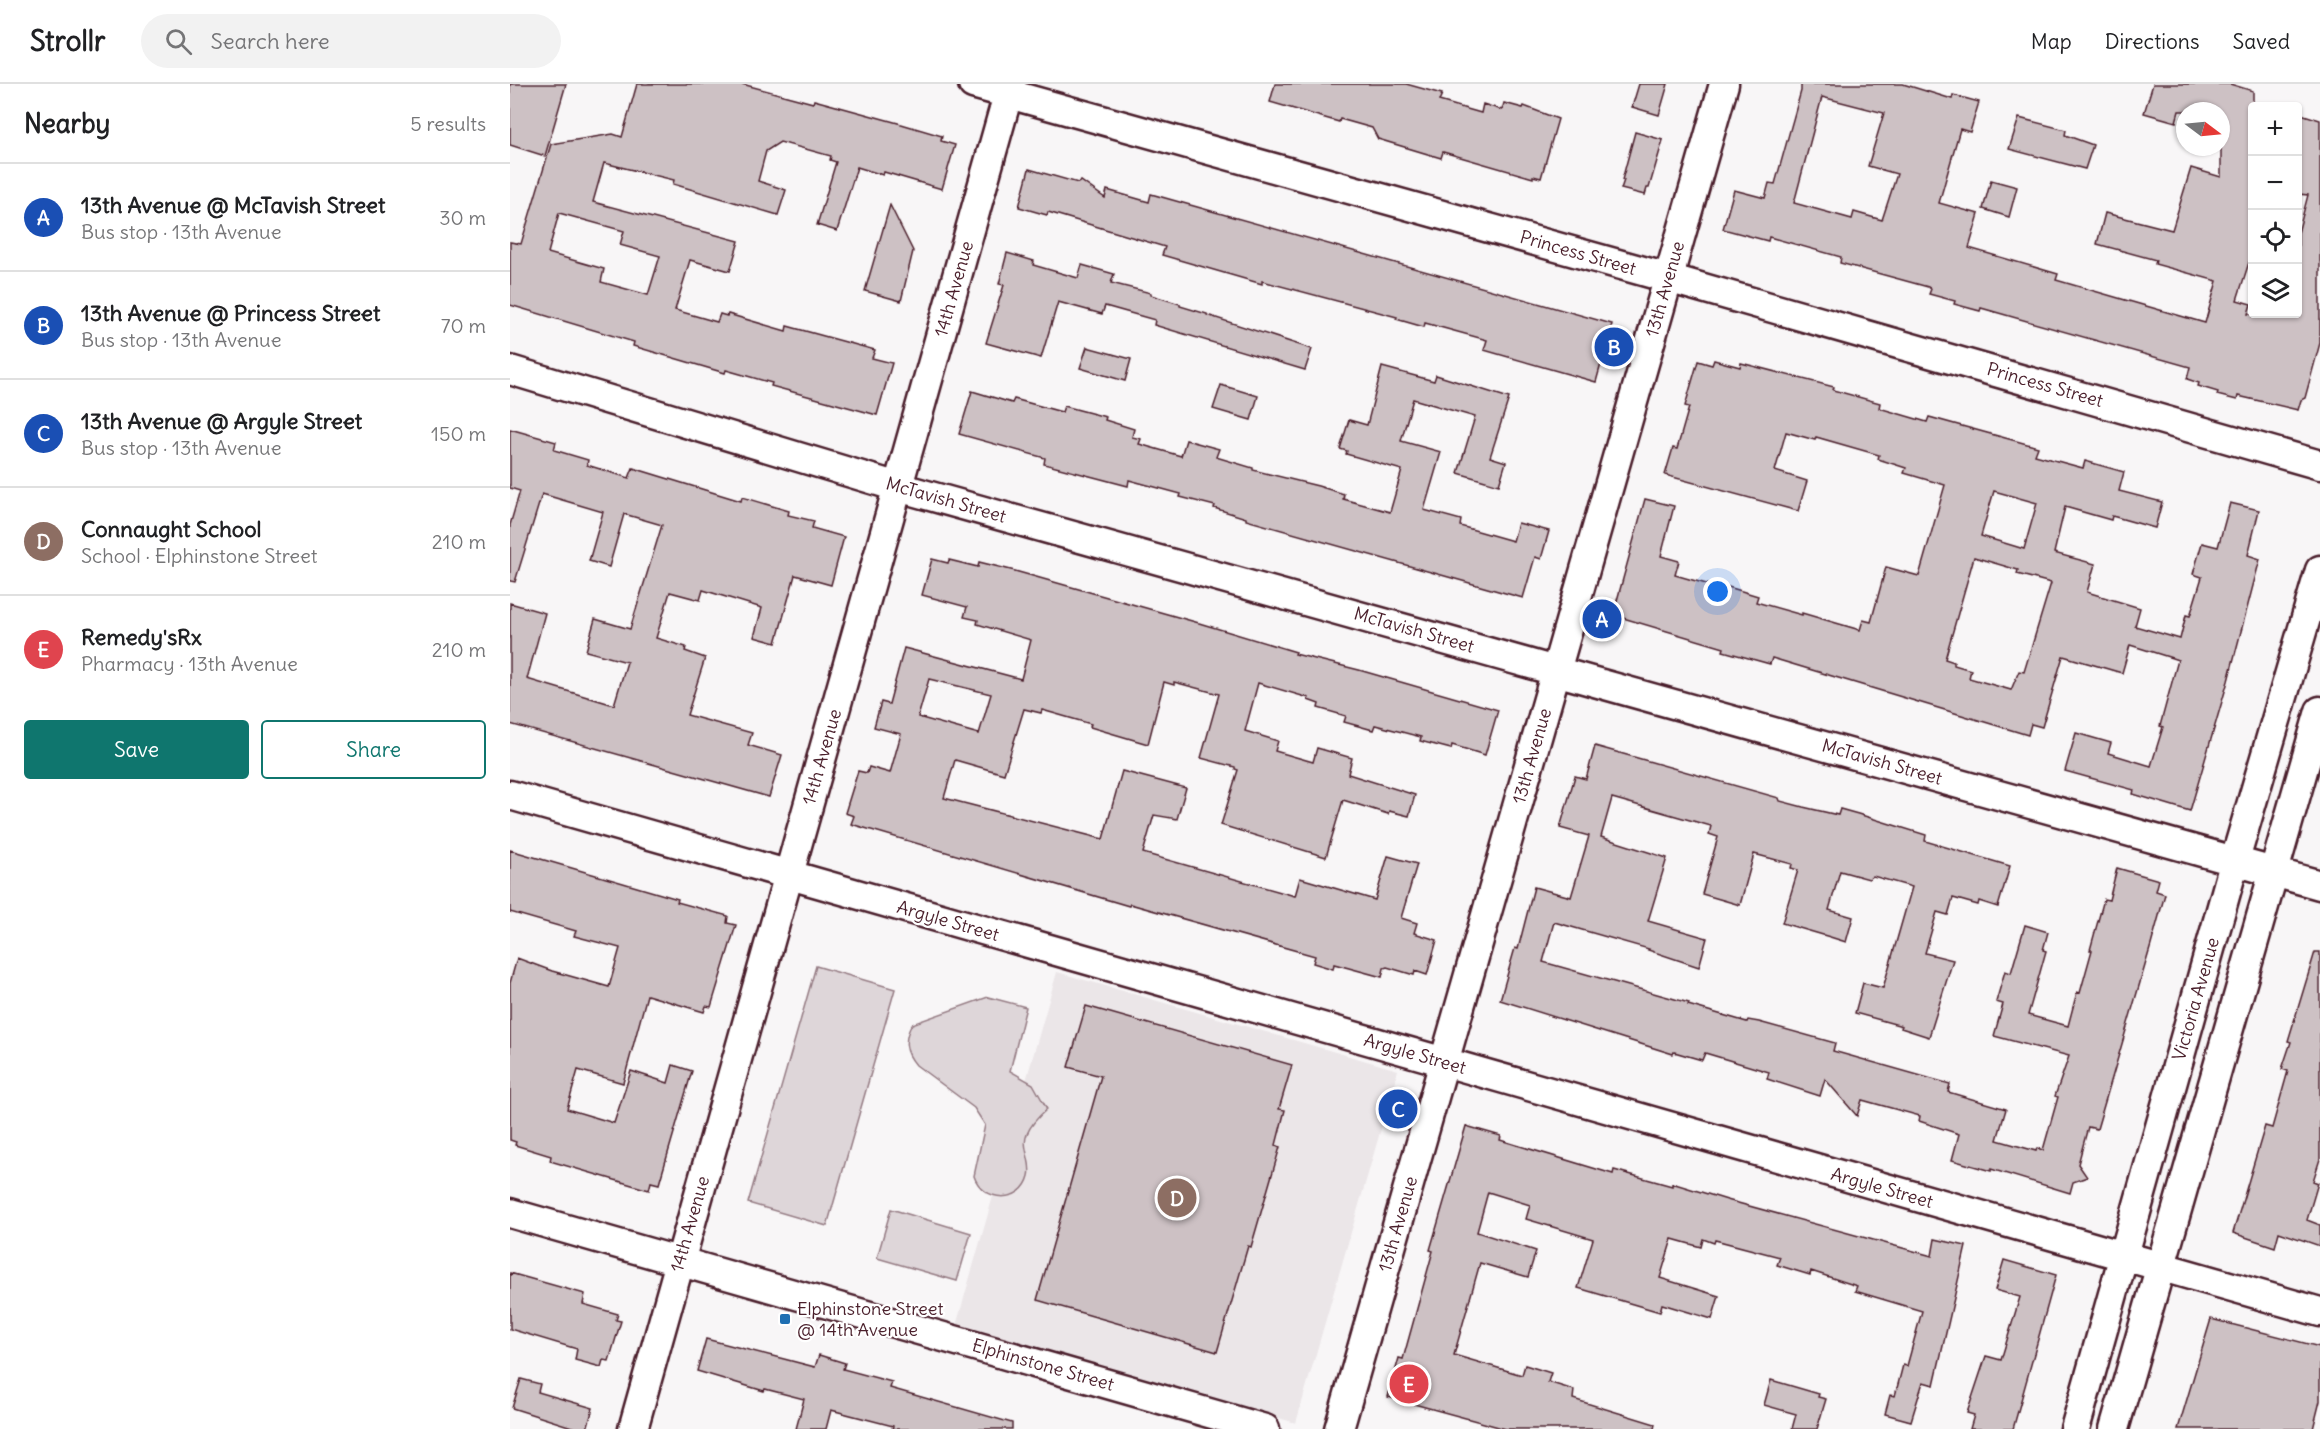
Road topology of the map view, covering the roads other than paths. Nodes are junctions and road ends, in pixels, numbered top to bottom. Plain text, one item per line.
1 (973, 84) edge
2 (1724, 84) edge
3 (1010, 89) edge
4 (1668, 278) junction
5 (510, 370) edge
6 (2320, 465) edge
7 (898, 487) junction
8 (2320, 570) edge
9 (1556, 670) junction
10 (2320, 711) edge
11 (510, 795) edge
12 (2235, 860) junction
13 (2273, 871) junction
14 (789, 875) junction
15 (2320, 885) edge
16 (1444, 1062) junction
17 (510, 1213) edge
18 (2124, 1257) junction
19 (680, 1261) junction
20 (2160, 1267) junction
21 (2320, 1312) edge
22 (633, 1429) edge
23 (1265, 1429) edge
24 (1339, 1429) edge
25 (2075, 1429) edge
26 (2114, 1429) edge

1 - 3 street, Princess Street
2 - 4 street, 13th Avenue
3 - 4 street, Princess Street
3 - 7 street, 14th Avenue
4 - 6 street, Princess Street
4 - 9 street, 13th Avenue
5 - 7 street, McTavish Street
7 - 9 street, McTavish Street
7 - 14 street, 14th Avenue
8 - 12 street, Victoria Avenue
9 - 12 street, McTavish Street
9 - 16 street, 13th Avenue
10 - 13 street
11 - 14 street, Argyle Street
12 - 13 street, McTavish Street
12 - 18 street, Victoria Avenue
13 - 15 street, McTavish Street
13 - 20 street
14 - 16 street, Argyle Street
14 - 19 street, 14th Avenue
16 - 18 street, Argyle Street
16 - 24 street, 13th Avenue
17 - 19 street, Elphinstone Street
18 - 20 street, Argyle Street
18 - 25 street, Victoria Avenue
19 - 22 street, 14th Avenue
19 - 23 street, Elphinstone Street
20 - 21 street, Argyle Street
20 - 26 street

